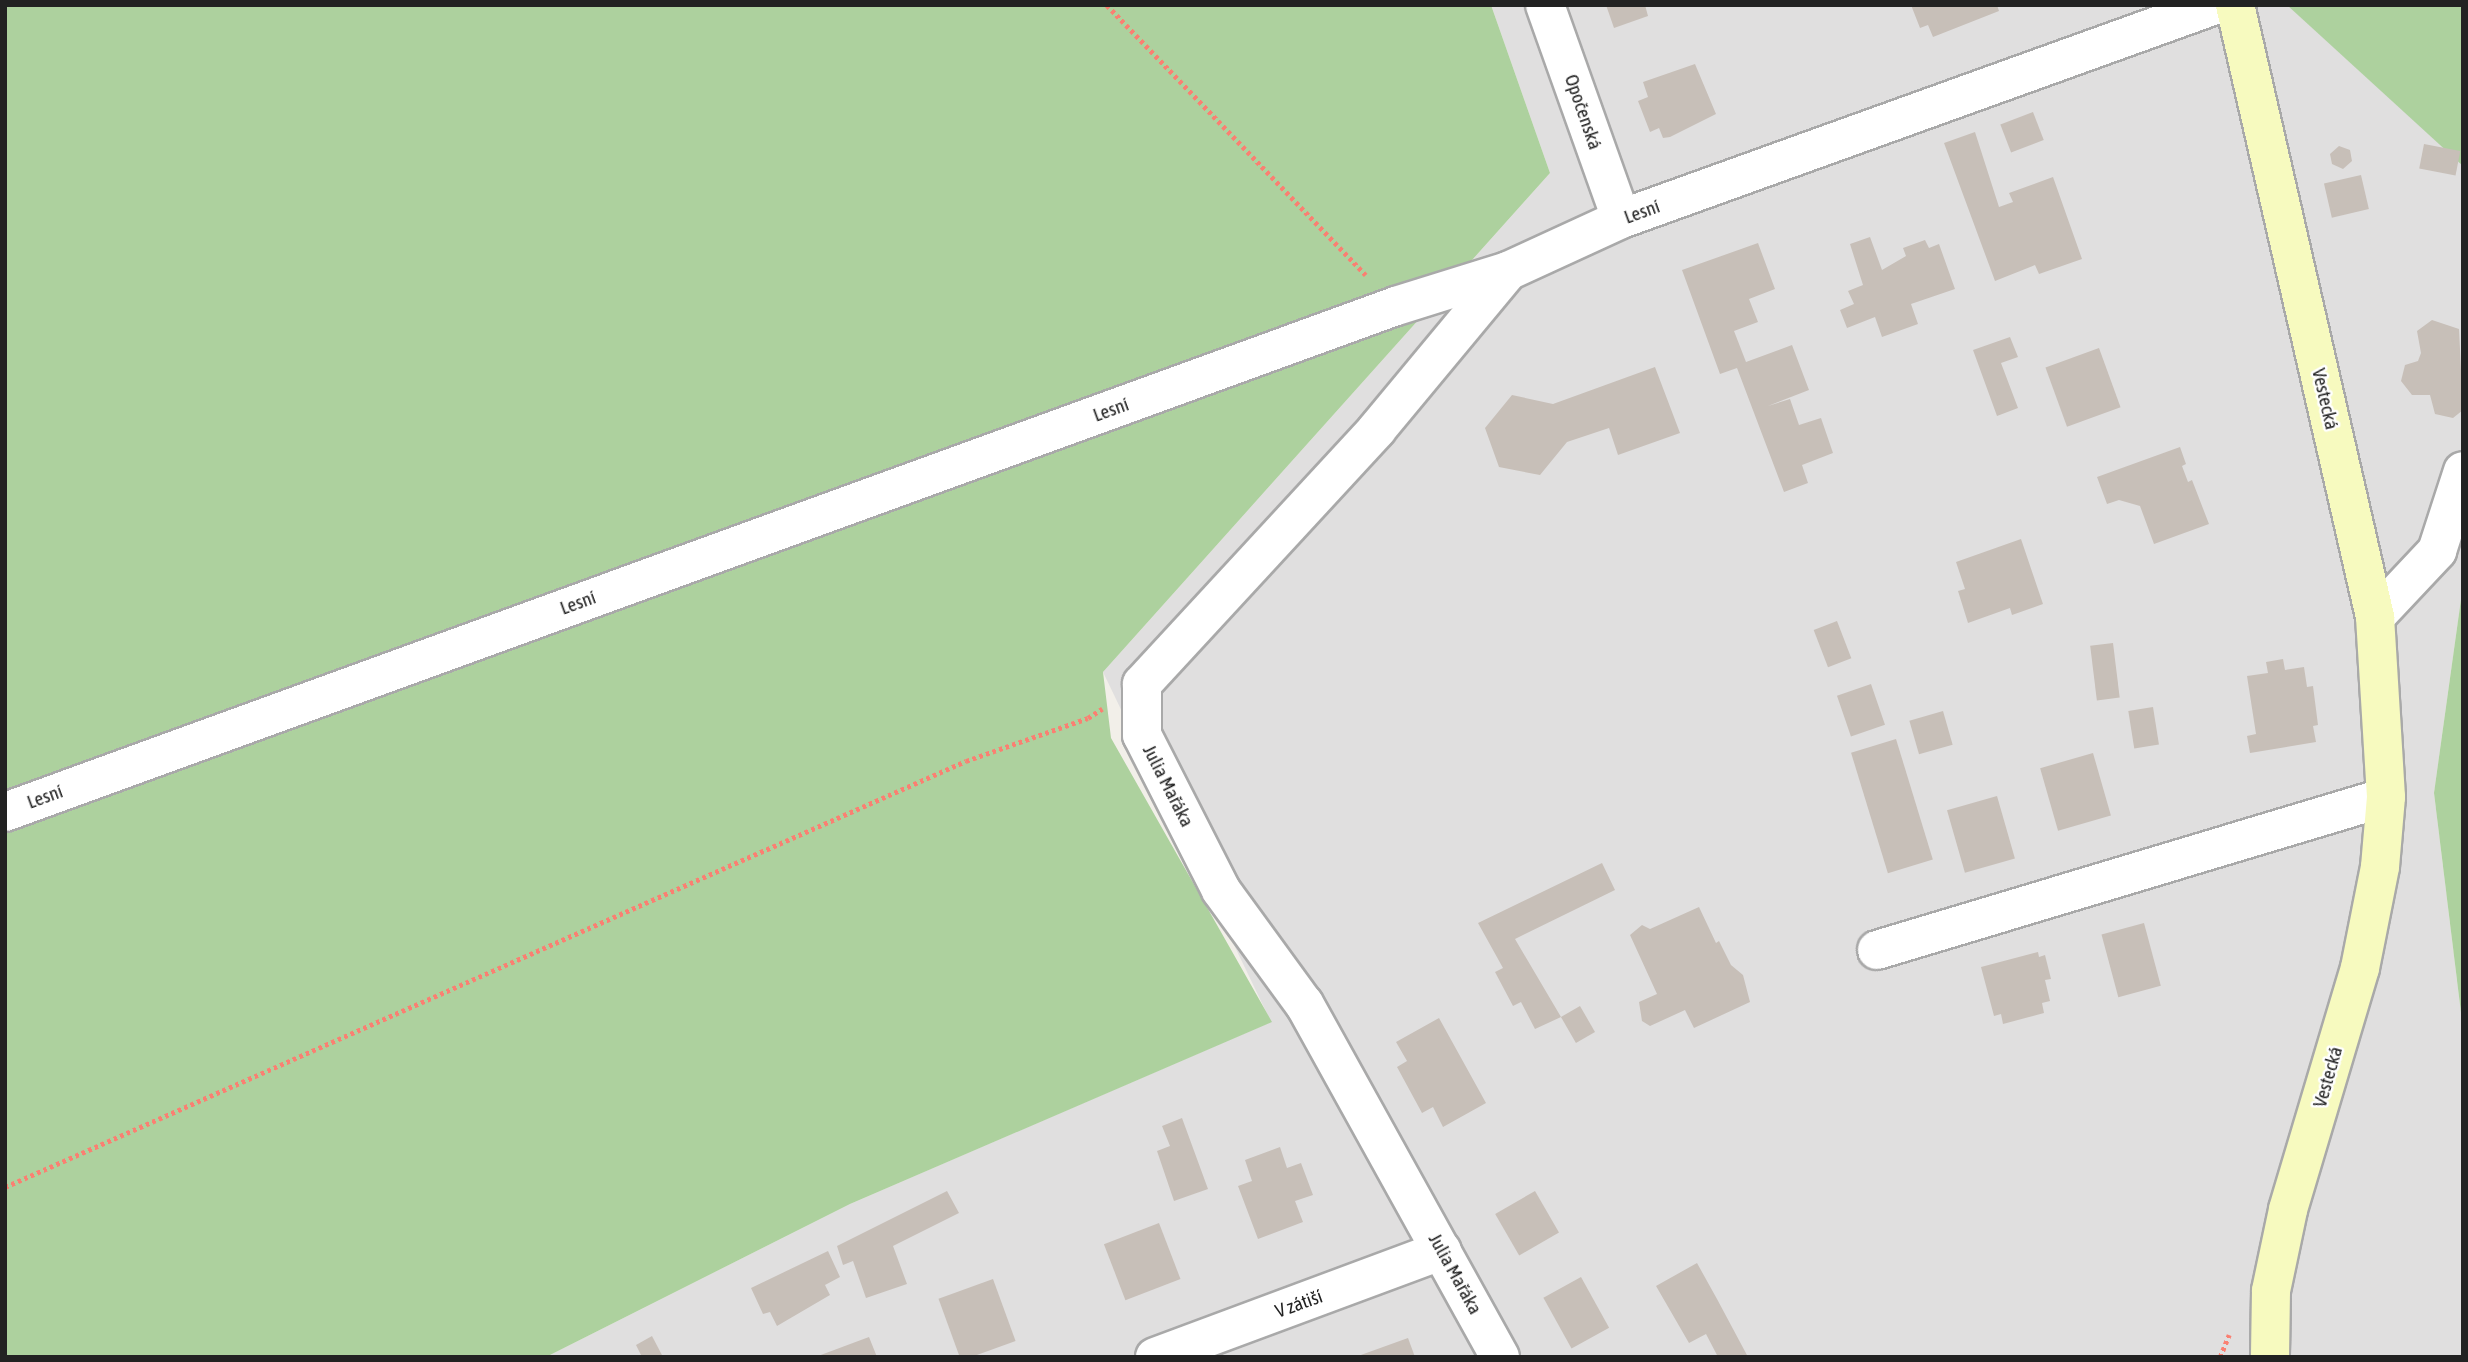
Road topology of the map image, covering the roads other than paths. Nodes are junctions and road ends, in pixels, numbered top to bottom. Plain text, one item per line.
1 (1545, 5) edge
2 (2215, 5) edge
3 (2235, 5) edge
4 (1621, 219) junction
5 (1508, 271) junction
6 (1396, 306) junction
7 (1424, 368) junction
8 (2463, 471) edge
9 (2375, 617) junction
10 (2386, 797) junction
11 (5, 812) edge
12 (1877, 950) dead end
13 (1442, 1250) junction
14 (1155, 1357) edge
15 (1500, 1357) edge
16 (2270, 1357) edge

1 - 4 street, Opočenská
2 - 4 street, Lesní
3 - 9 street, Vestecká
4 - 5 street, Lesní
5 - 6 street, Lesní
5 - 7 street
6 - 7 street
6 - 11 street, Lesní
7 - 13 street, Julia Mařáka
8 - 9 street
9 - 10 street, Vestecká
10 - 12 street
10 - 16 street, Vestecká
13 - 14 street, V zátiší
13 - 15 street, Julia Mařáka

